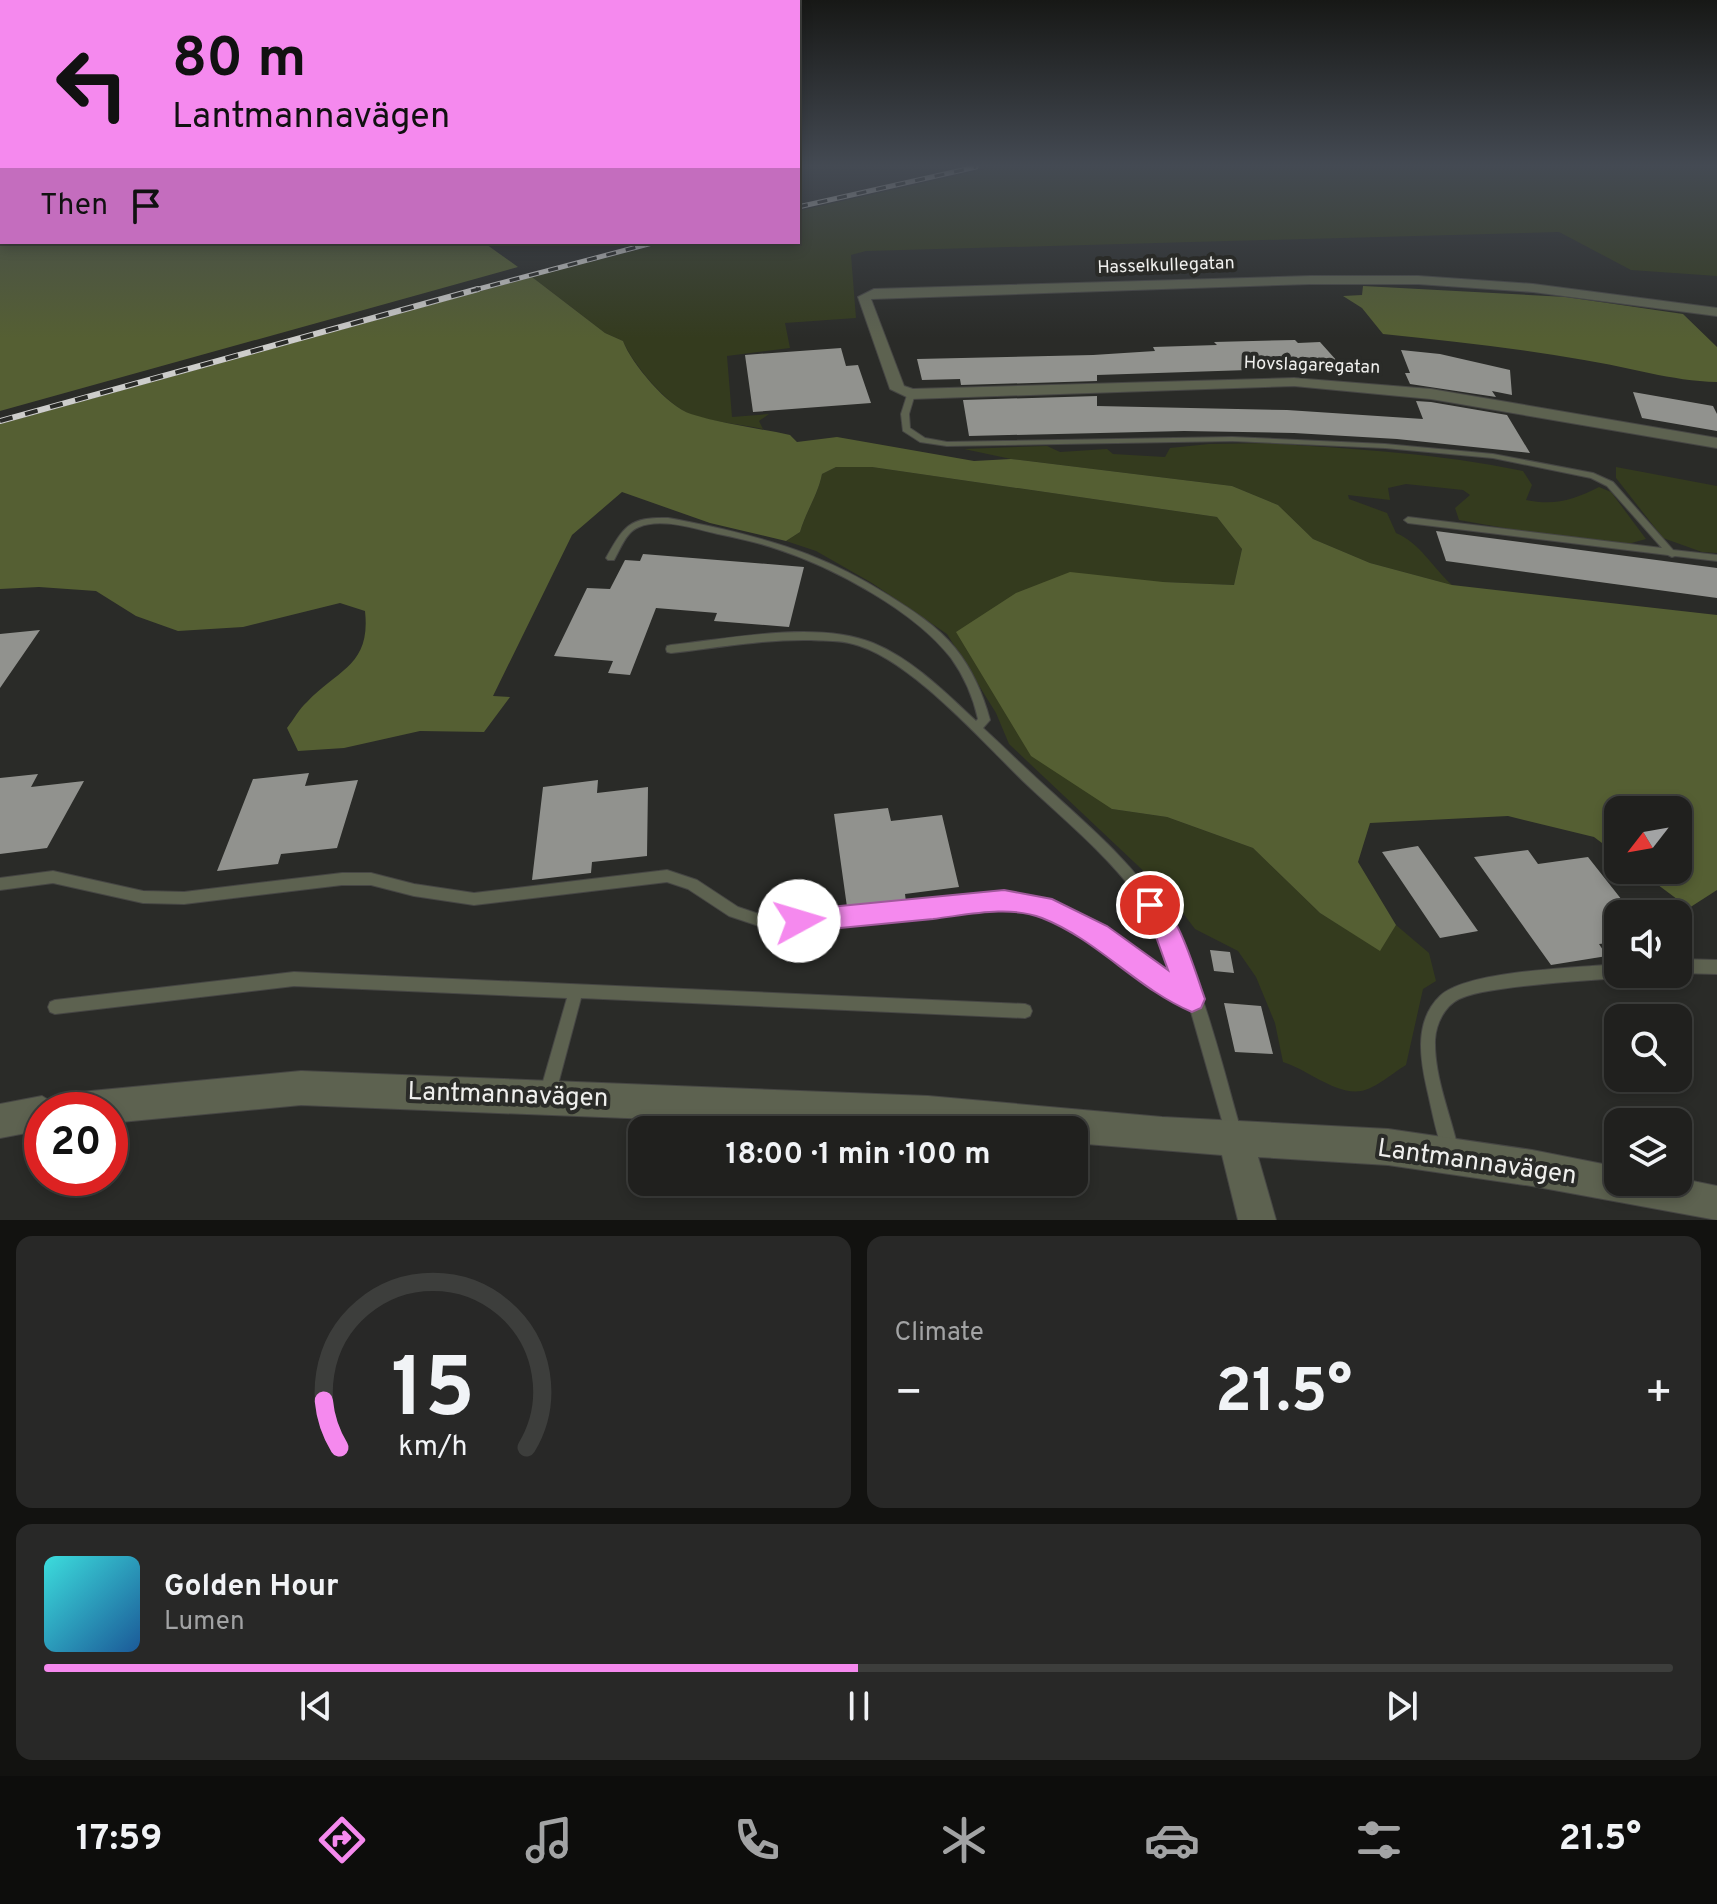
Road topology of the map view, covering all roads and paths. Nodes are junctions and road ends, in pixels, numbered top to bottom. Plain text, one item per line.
1 (1717, 312) edge
2 (906, 393) junction
3 (1717, 443) edge
4 (1408, 520) dead end
5 (1672, 554) junction
6 (611, 558) dead end
7 (1717, 558) edge
8 (671, 649) dead end
9 (976, 728) junction
10 (0, 884) edge
11 (1692, 966) edge
12 (1717, 967) edge
13 (1604, 972) edge
14 (575, 993) junction
15 (1192, 999) junction
16 (55, 1007) dead end
17 (1025, 1011) dead end
18 (547, 1098) junction
19 (128, 1104) edge
20 (24, 1116) edge
21 (0, 1121) edge
22 (1235, 1137) junction
23 (1452, 1154) junction
24 (1717, 1204) edge
25 (1257, 1220) edge

1 - 2 street, Hasselkullegatan
2 - 3 street, Hovslagaregatan
2 - 5 lane
4 - 5 lane
5 - 7 lane
6 - 9 lane
8 - 9 lane
9 - 15 lane
10 - 15 lane
11 - 12 lane
13 - 23 lane
14 - 16 lane
14 - 17 lane
14 - 18 lane
15 - 22 lane
18 - 19 street, Lantmannavägen
18 - 22 street, Lantmannavägen
20 - 21 street
22 - 23 street, Lantmannavägen
22 - 25 street
23 - 24 street, Lantmannavägen

